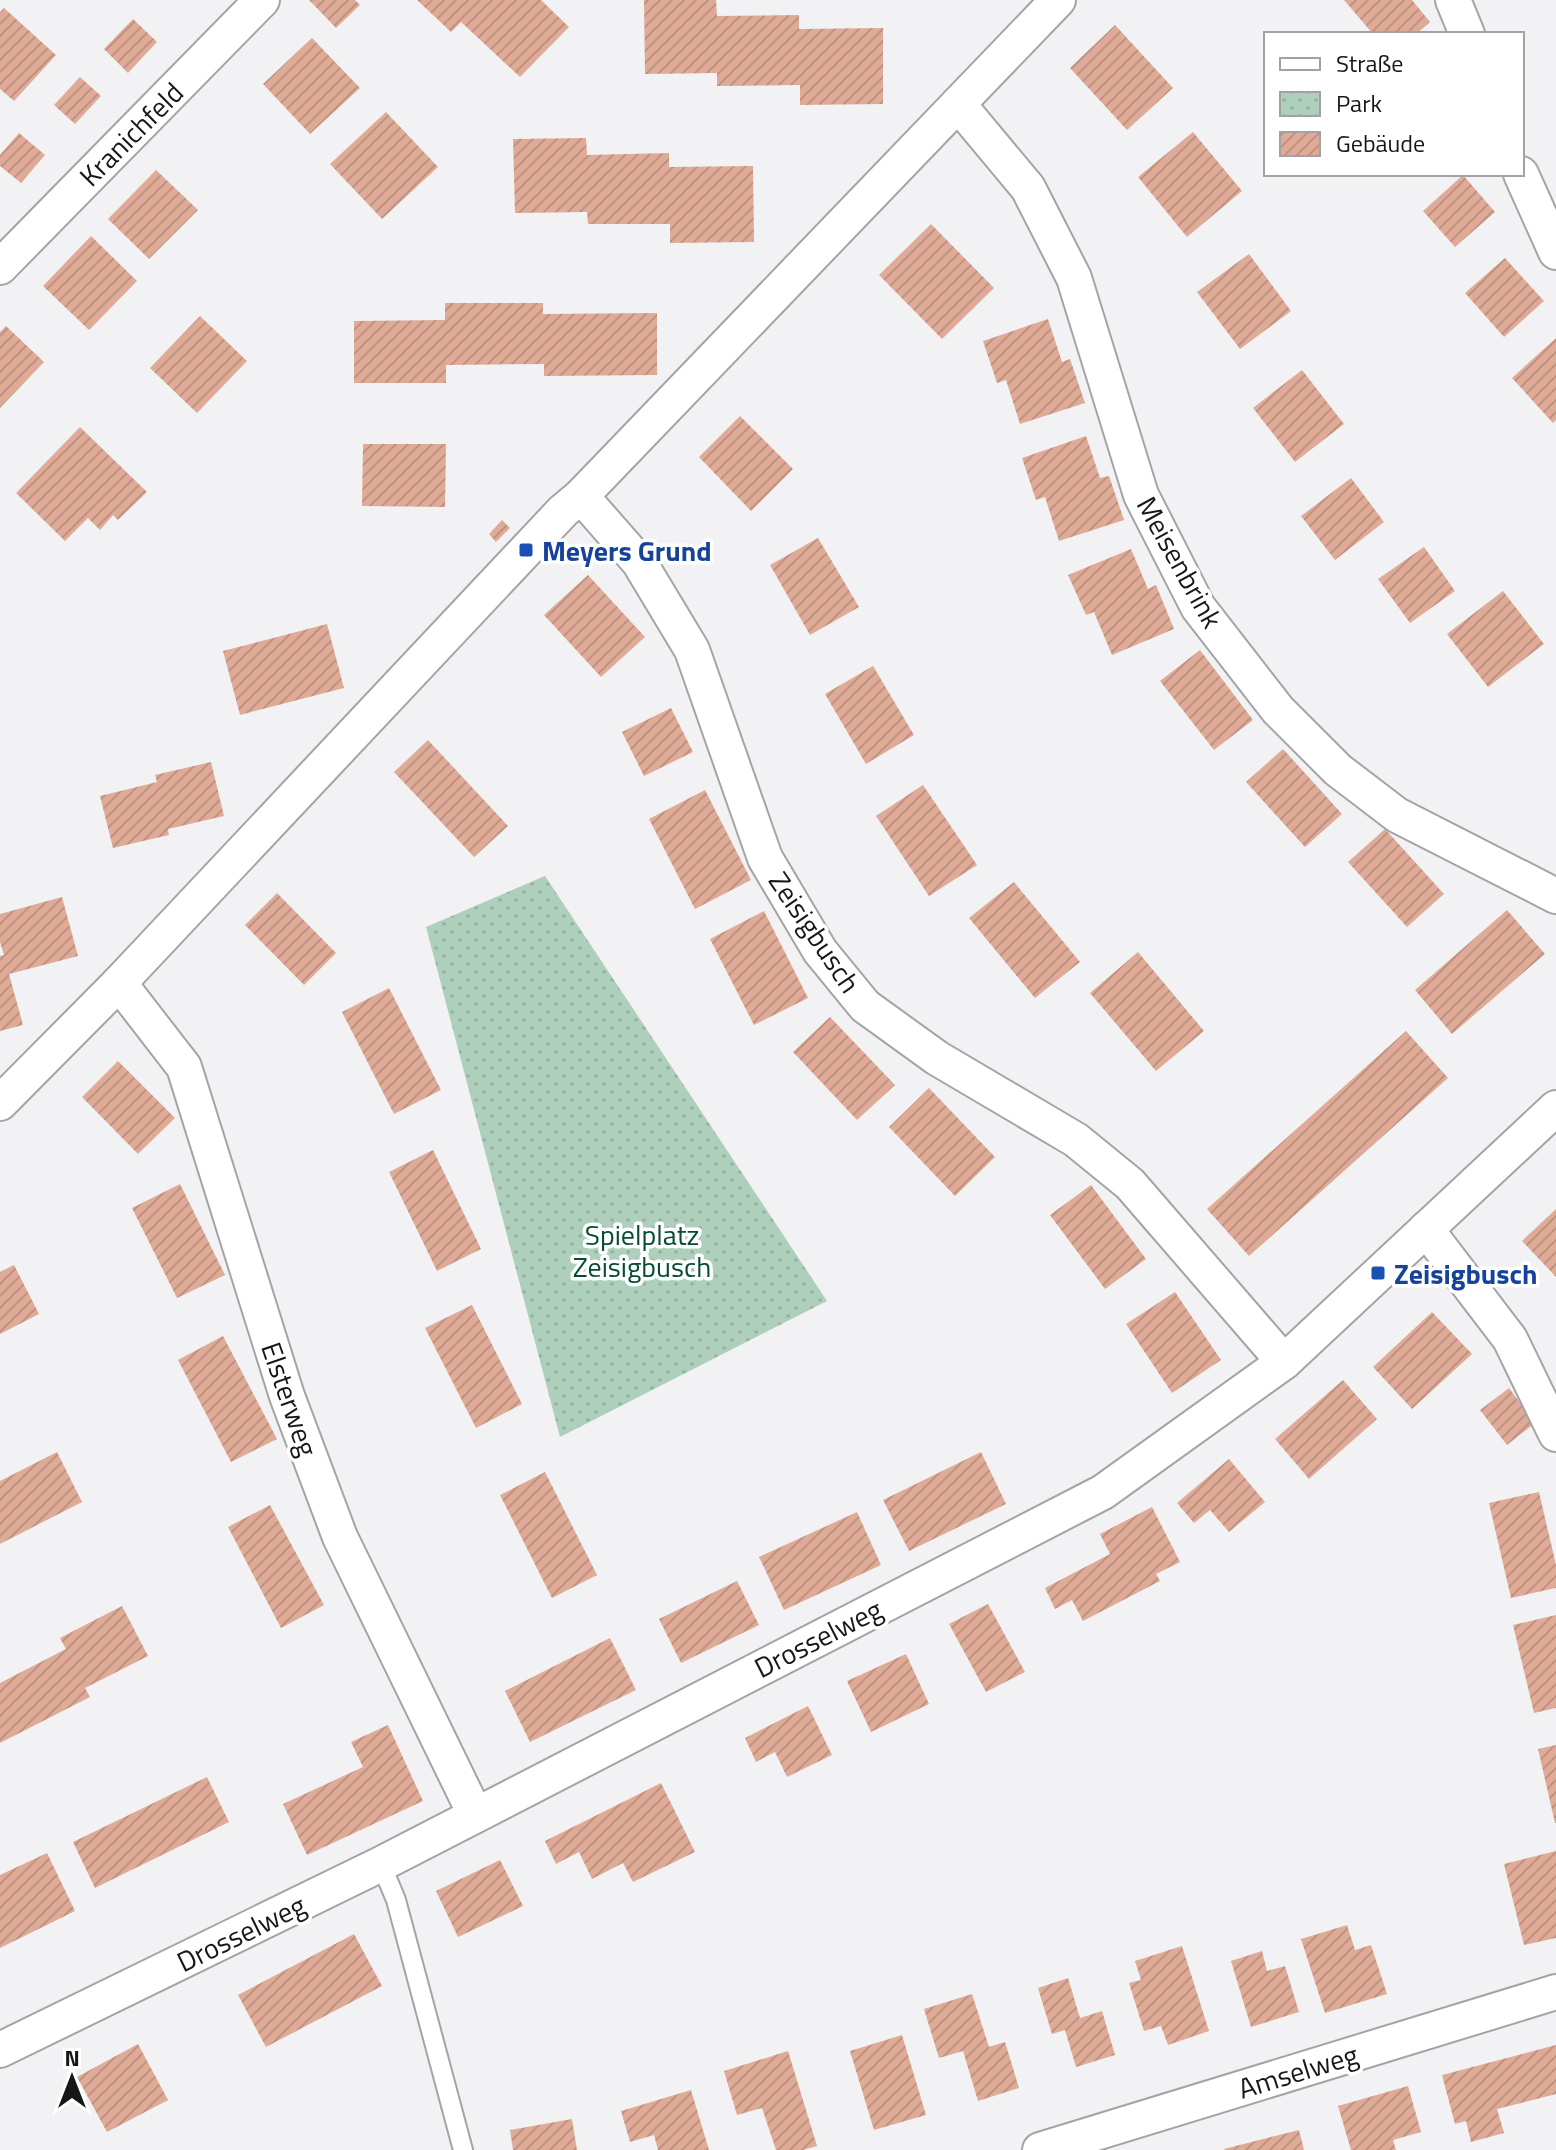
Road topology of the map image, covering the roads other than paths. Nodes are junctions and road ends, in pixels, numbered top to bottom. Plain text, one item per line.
1 (262, 0) edge
2 (1058, 0) edge
3 (1453, 0) edge
4 (1466, 32) edge
5 (958, 104) junction
6 (1522, 176) edge
7 (1556, 252) edge
8 (0, 267) edge
9 (581, 496) junction
10 (1556, 896) edge
11 (119, 983) junction
12 (0, 1103) edge
13 (1556, 1108) edge
14 (1426, 1229) junction
15 (1284, 1362) junction
16 (1556, 1434) edge
17 (475, 1814) junction
18 (381, 1864) junction
19 (1556, 1992) edge
20 (0, 2050) edge
21 (463, 2150) edge
22 (1040, 2150) edge

1 - 8 street, Kranichfeld
2 - 5 street
3 - 4 street
5 - 9 street
5 - 10 street, Meisenbrink
6 - 7 street
9 - 11 street
9 - 15 street, Zeisigbusch
11 - 12 street
11 - 17 street, Elsterweg
13 - 14 street, Drosselweg
14 - 15 street, Drosselweg
14 - 16 street
15 - 17 street, Drosselweg
17 - 18 street, Drosselweg
18 - 20 street, Drosselweg
18 - 21 lane
19 - 22 street, Amselweg

